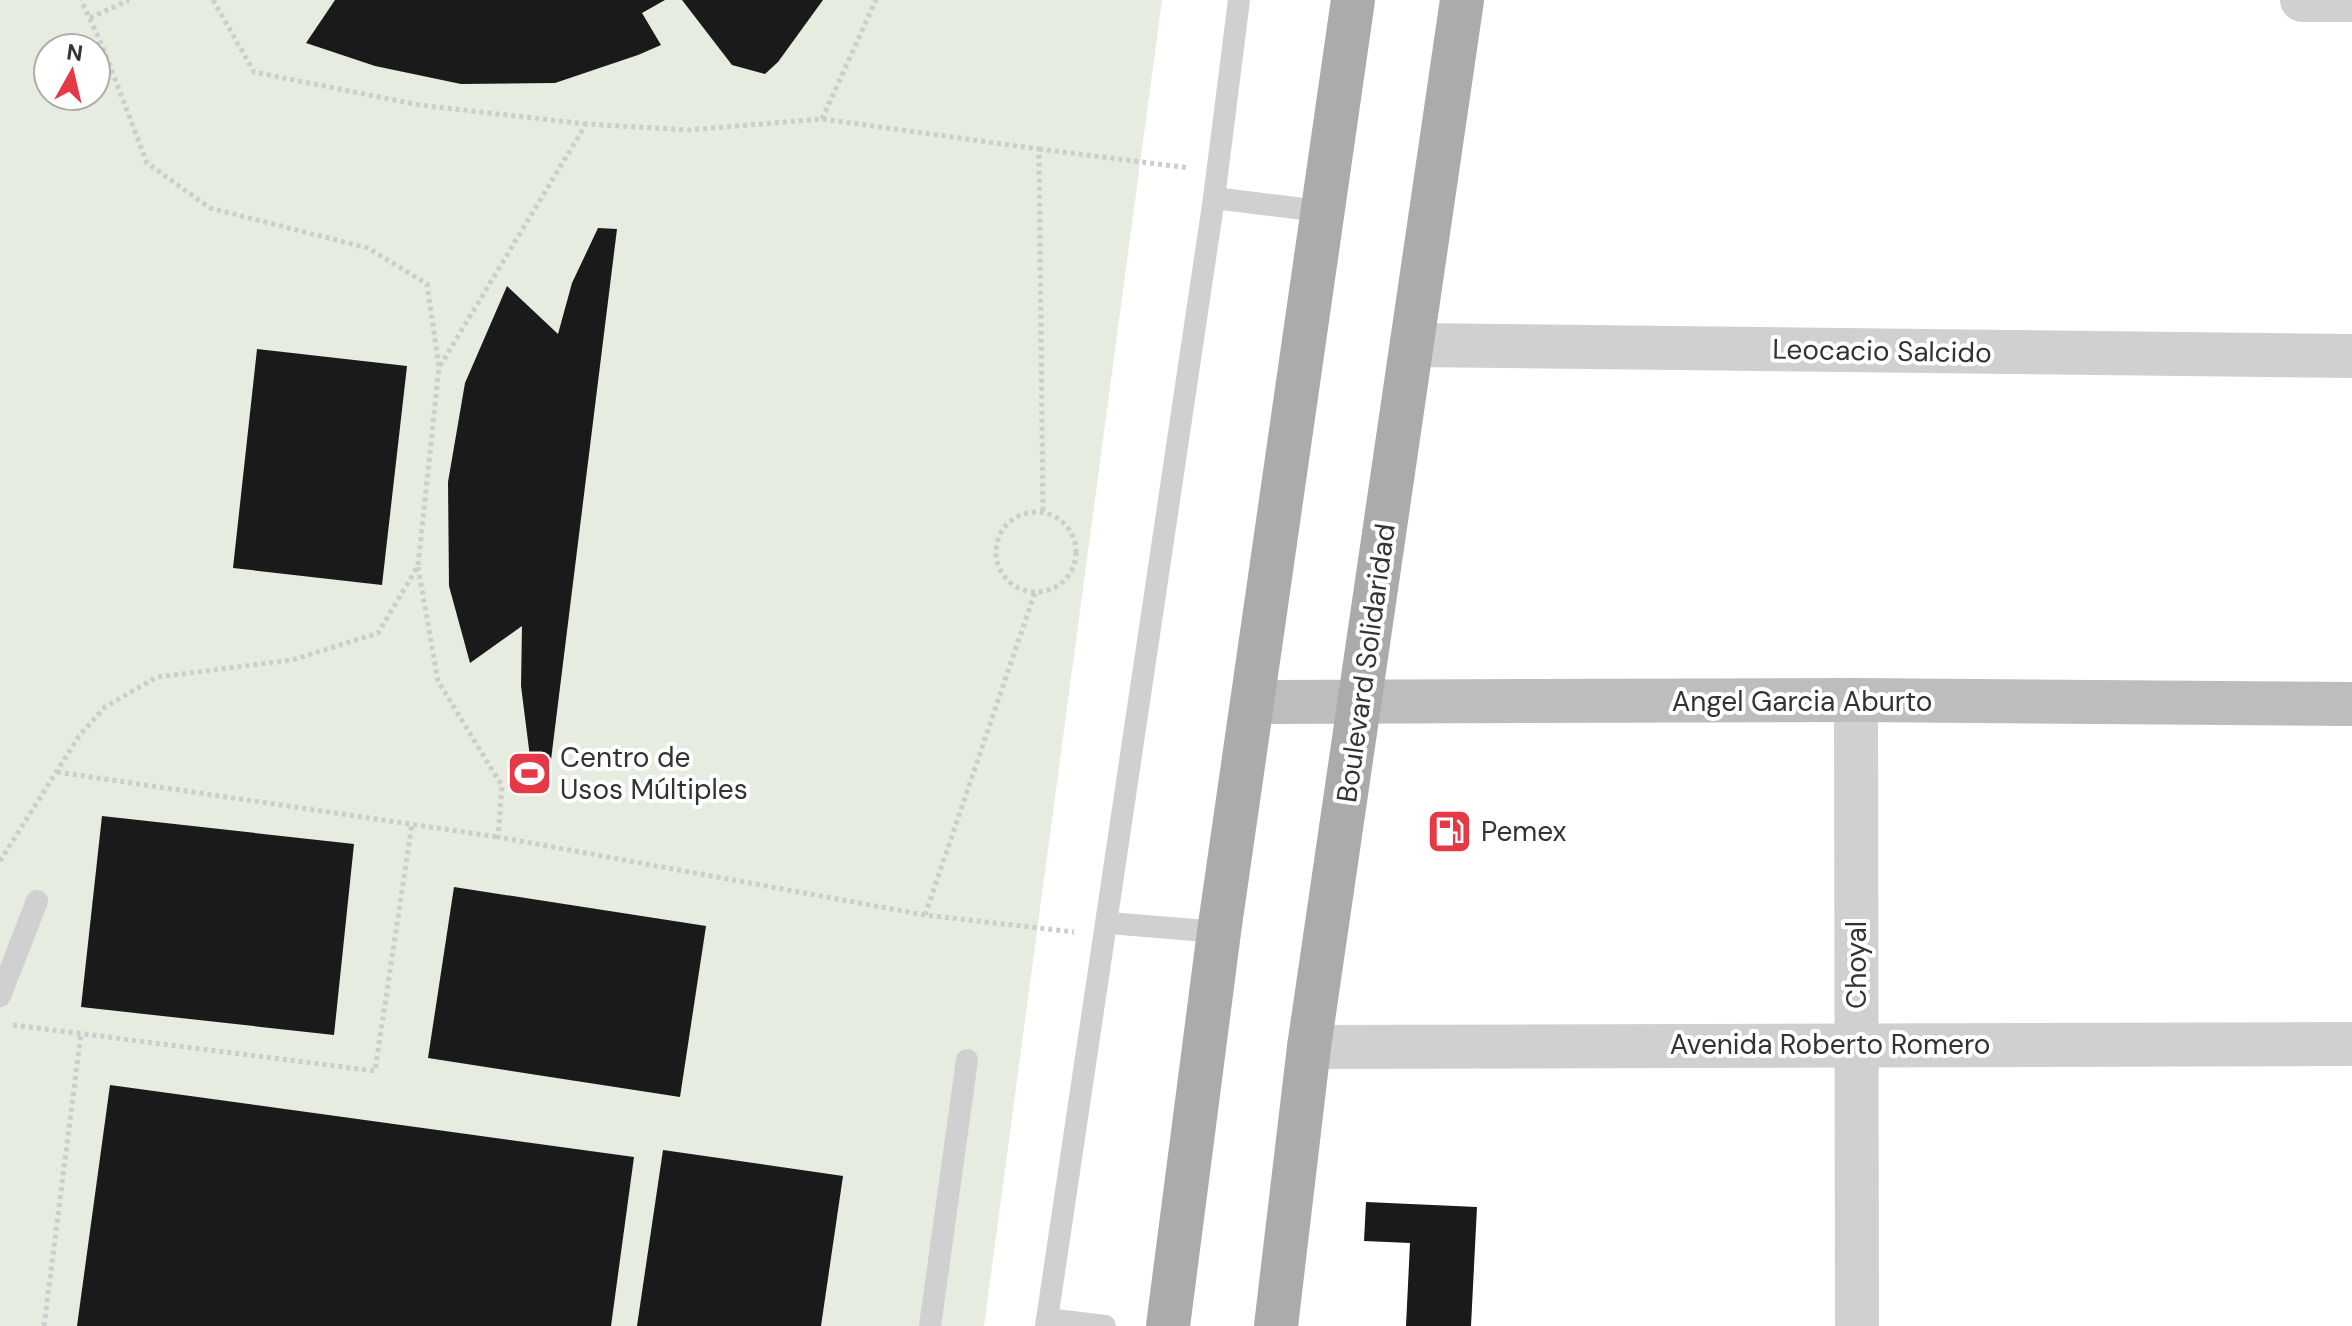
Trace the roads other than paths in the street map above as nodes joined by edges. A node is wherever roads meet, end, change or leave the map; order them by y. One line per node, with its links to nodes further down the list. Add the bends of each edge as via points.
1 (1239, 0): 6 (lane)
2 (1353, 0): 7 (main road)
3 (1462, 0): 8 (main road, Boulevard Solidaridad)
4 (2302, 0): 5 (street)
5 (2352, 0)
6 (1214, 198): 7 (lane); 15 (lane)
7 (1320, 211): 11 (main road)
8 (1412, 345): 9 (street, Leocacio Salcido); 12 (main road, Boulevard Solidaridad)
9 (2352, 356)
10 (1856, 700): 12 (street, Angel Garcia Aburto); 13 (street, Angel Garcia Aburto); 18 (street, Choyal)
11 (1253, 702): 12 (street, Angel Garcia Aburto); 16 (main road)
12 (1360, 704): 20 (main road, Boulevard Solidaridad)
13 (2352, 704)
14 (37, 901): 17 (lane)
15 (1108, 930): 16 (lane); 22 (lane)
16 (1219, 932): 25 (main road)
17 (0, 996)
18 (1856, 1044): 19 (street, Avenida Roberto Romero); 20 (street, Avenida Roberto Romero); 27 (street, Choyal)
19 (2352, 1044)
20 (1309, 1047): 26 (main road, Boulevard Solidaridad)
21 (967, 1060): 23 (lane)
22 (1047, 1322): 24 (lane)
23 (930, 1326)
24 (1105, 1326)
25 (1168, 1326)
26 (1276, 1326)
27 (1857, 1326)

